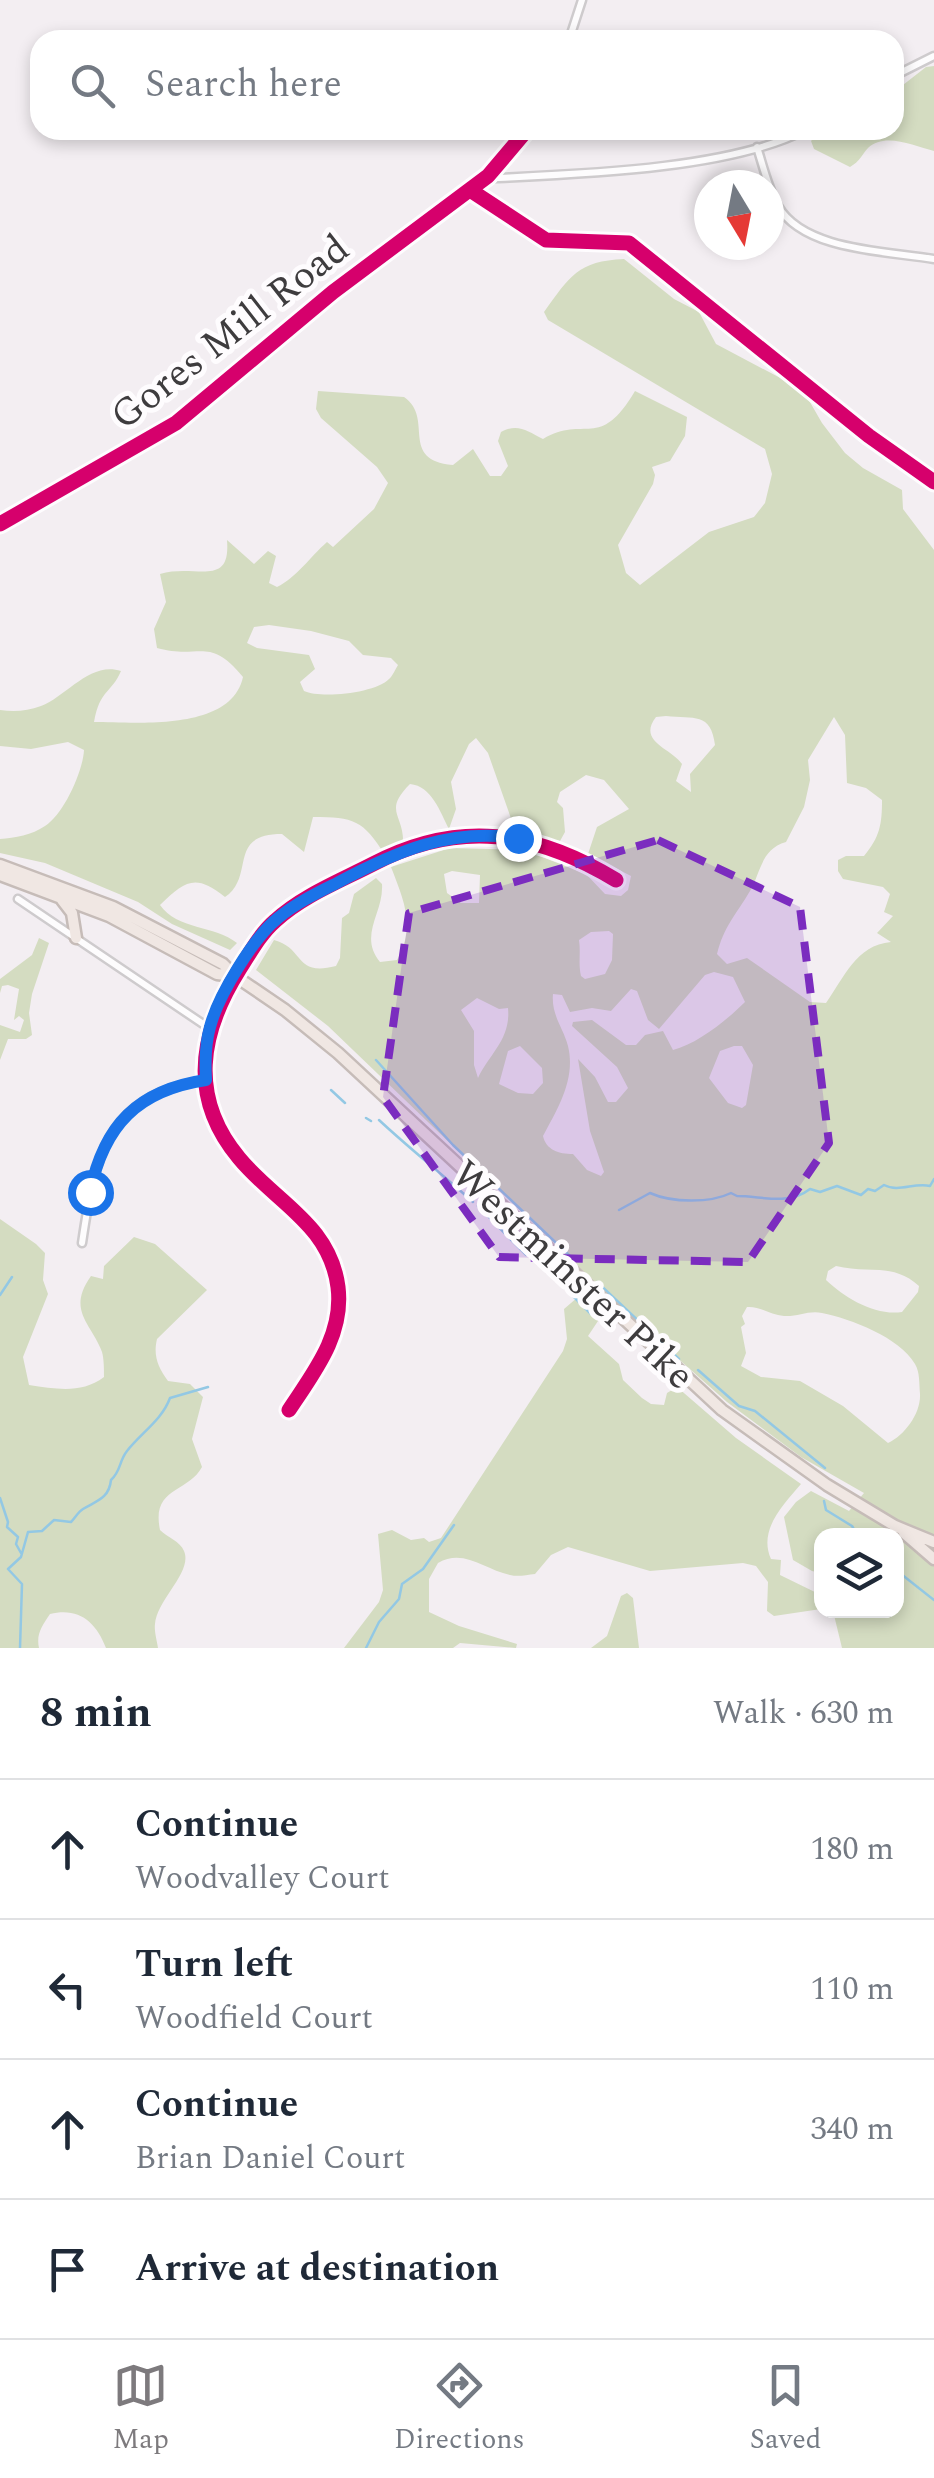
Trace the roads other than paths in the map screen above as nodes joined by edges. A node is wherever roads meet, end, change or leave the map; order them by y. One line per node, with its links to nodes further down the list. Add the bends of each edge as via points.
1 (582, 0): 2 (street)
2 (572, 30)
3 (934, 56): 4 (street)
4 (904, 71)
5 (519, 140): 8 (street, Gores Mill Road)
6 (778, 140): 7 (street)
7 (757, 147): 8 (street, via 644,167); 10 (street, via 778,206 802,231 824,241)
8 (488, 176): 9 (street, Gores Mill Road)
9 (470, 190): 11 (street, via 546,240 629,244); 12 (street, Gores Mill Road, via 332,292 176,423)
10 (934, 260)
11 (934, 482)
12 (0, 524)
13 (0, 864): 19 (highway, Westminster Pike, via 113,907 224,964)
14 (0, 875): 16 (highway, Westminster Pike)
15 (616, 880): 19 (street, via 561,850 518,838 429,842 381,860 278,918)
16 (58, 895): 18 (highway, via 72,913); 19 (highway, Westminster Pike, via 216,974)
17 (18, 899): 18 (street)
18 (76, 938): 20 (street)
19 (235, 976): 20 (street); 24 (highway, Westminster Pike, via 338,1053 722,1410)
20 (209, 1028): 21 (street)
21 (206, 1080): 22 (street, via 156,1094 110,1136 96,1161); 23 (street, via 230,1148 311,1225 333,1264 339,1300 333,1337)
22 (82, 1244)
23 (289, 1410)
24 (896, 1526): 25 (highway, Westminster Pike); 26 (highway)
25 (934, 1542)
26 (934, 1559)

